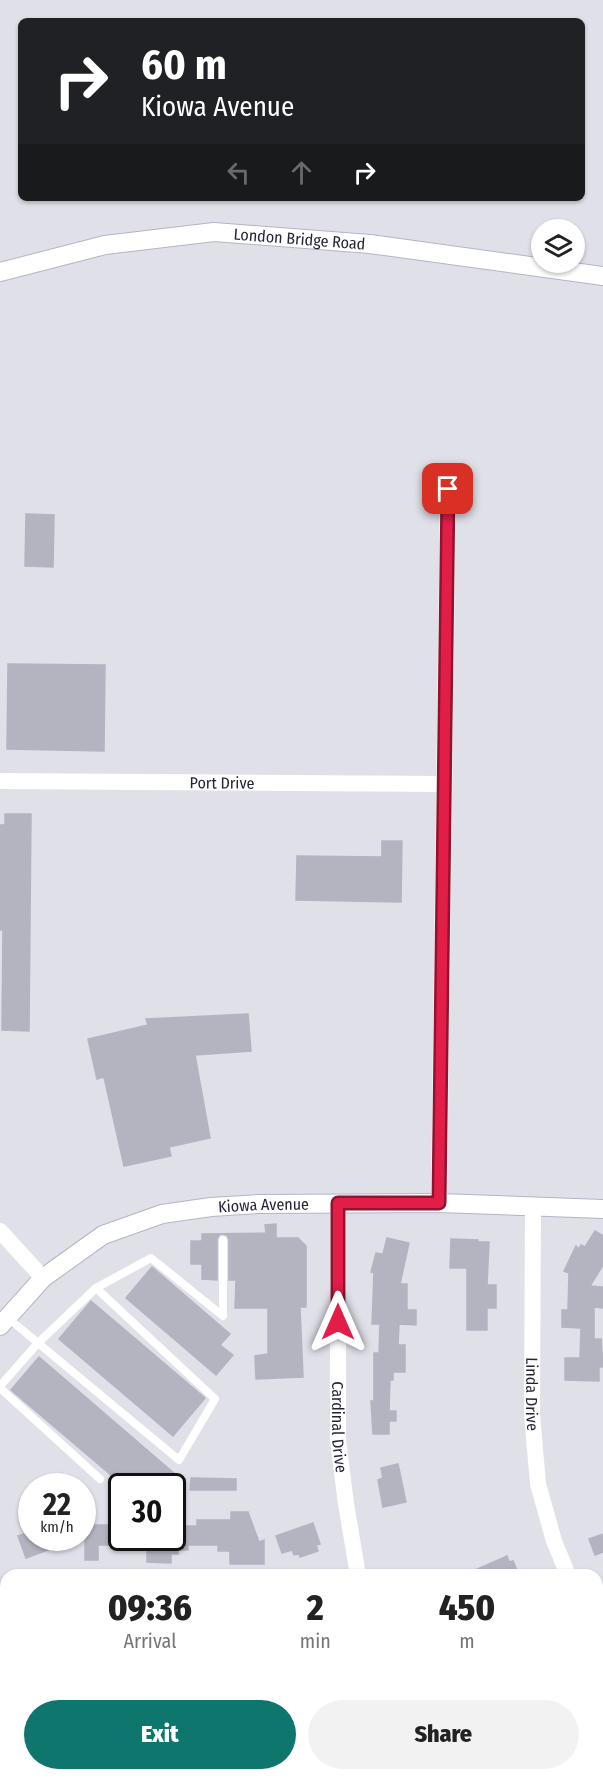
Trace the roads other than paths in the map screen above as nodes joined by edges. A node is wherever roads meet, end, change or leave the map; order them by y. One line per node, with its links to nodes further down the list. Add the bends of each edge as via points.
1 (0, 272): 2 (street, London Bridge Road, via 105,246 214,232 370,244)
2 (603, 276)
3 (448, 489): 5 (street)
4 (0, 781): 5 (street, Port Drive)
5 (444, 784): 7 (street)
6 (338, 1203): 7 (street, Kiowa Avenue); 12 (street, Kiowa Avenue, via 211,1207 162,1214 104,1235); 18 (street, Cardinal Drive, via 338,1440)
7 (439, 1203): 8 (street, Kiowa Avenue)
8 (533, 1206): 9 (street, Kiowa Avenue); 19 (street, Linda Drive, via 532,1414 538,1484)
9 (603, 1209)
10 (0, 1231): 12 (street)
11 (223, 1240): 13 (lane, via 223,1316 151,1258)
12 (43, 1278): 14 (street, Kiowa Avenue)
13 (96, 1288): 15 (lane); 15 (lane, via 215,1400 179,1460)
14 (4, 1322): 15 (lane)
15 (38, 1343): 16 (lane)
16 (0, 1387): 17 (lane)
17 (100, 1479)
18 (357, 1569)
19 (566, 1569)

